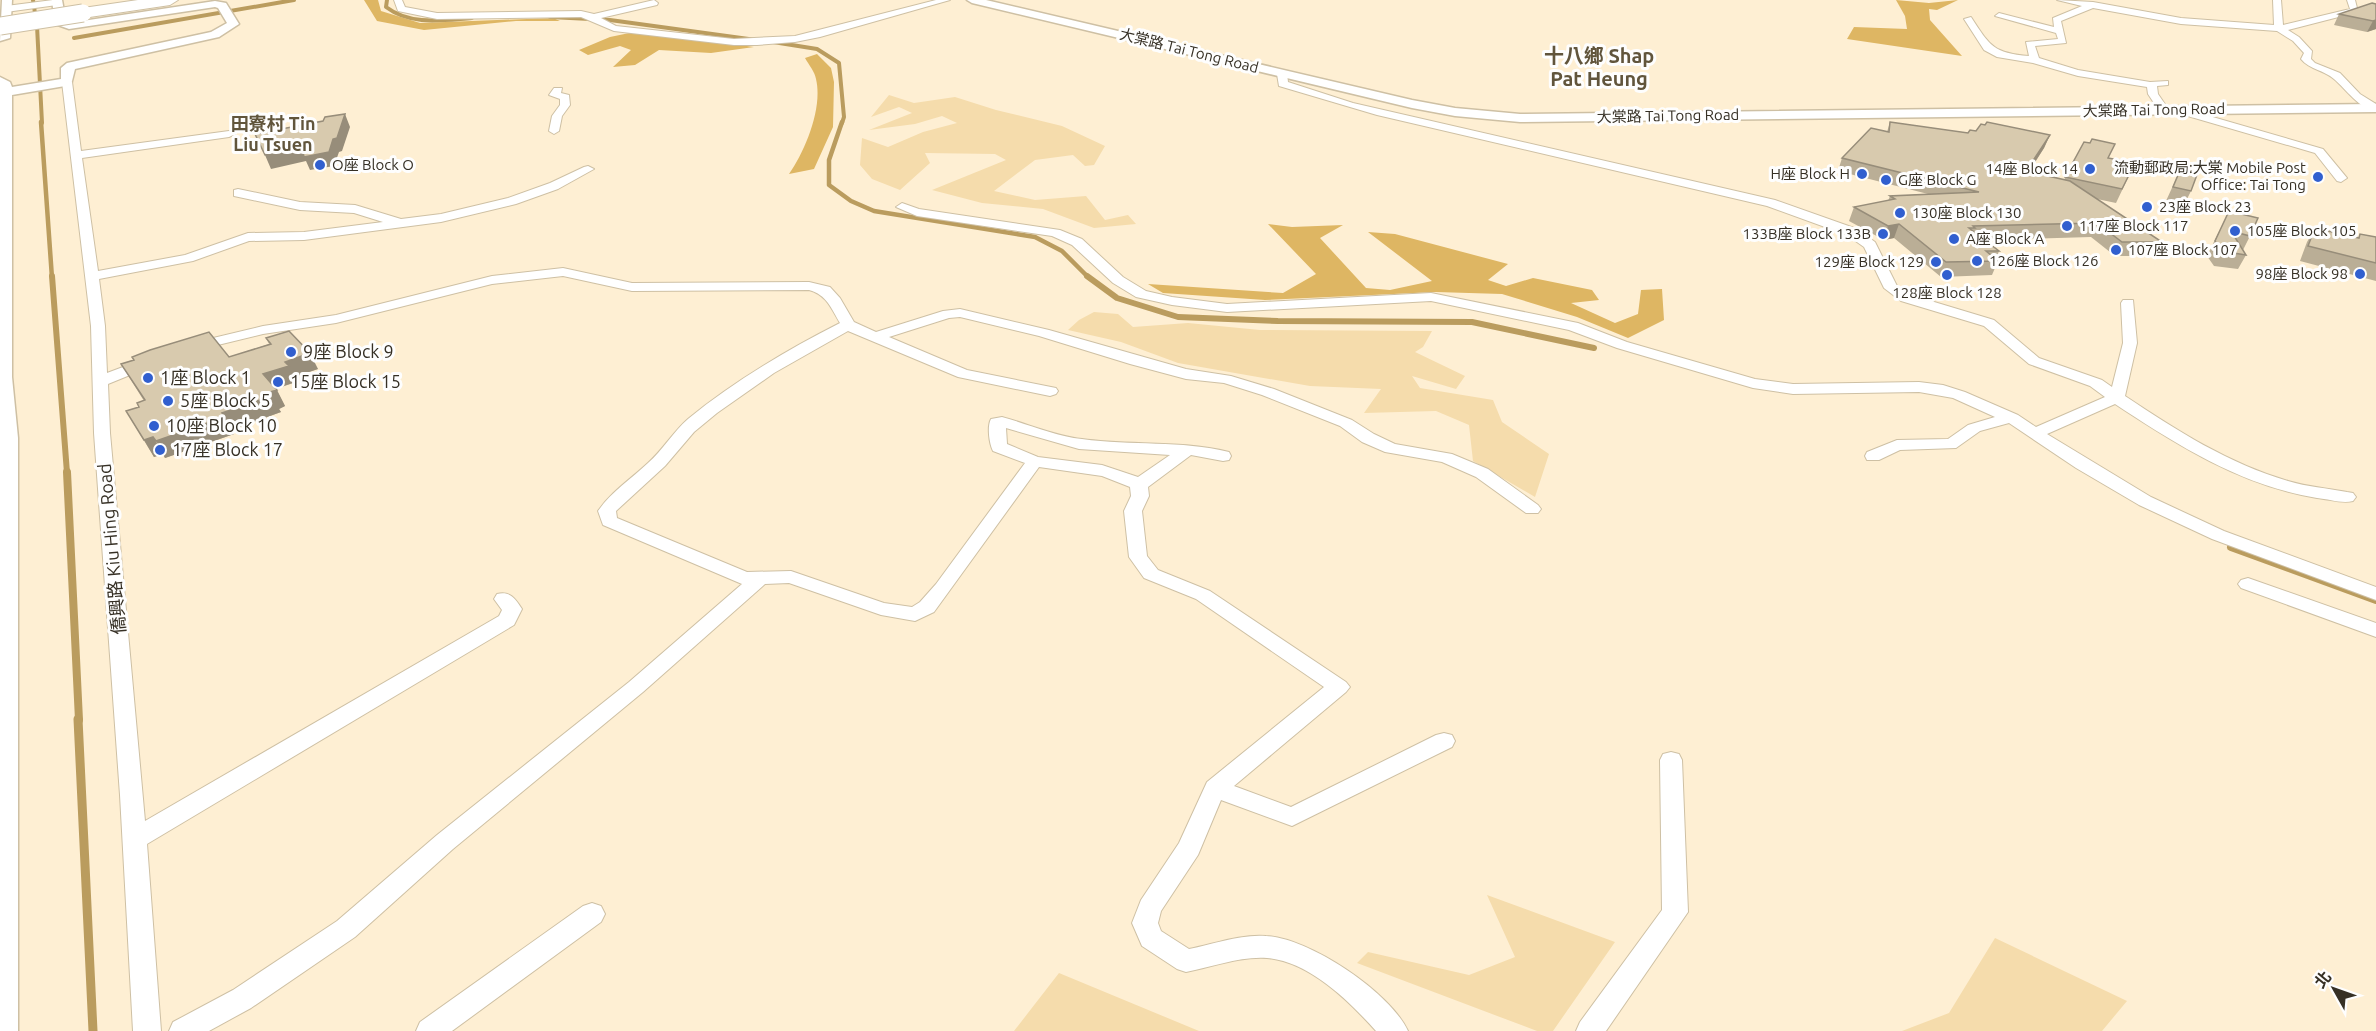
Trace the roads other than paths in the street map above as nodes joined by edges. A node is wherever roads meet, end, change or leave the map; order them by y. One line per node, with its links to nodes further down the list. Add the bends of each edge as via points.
1 (133, 0): 14 (highway)
2 (170, 0): 14 (highway)
3 (398, 0): 16 (street, via 401,9 437,16)
4 (946, 0): 16 (street, via 782,41 657,34 614,28)
5 (972, 0): 23 (street, 大棠路 Tai Tong Road)
6 (2061, 0): 12 (street)
7 (2134, 0): 15 (street)
8 (2277, 0): 19 (street)
9 (2350, 0): 19 (street, via 2355,10)
10 (57, 1): 13 (street); 24 (street, via 62,24 215,4 222,5 233,24 215,35)
11 (654, 3): 16 (street)
12 (2095, 3): 15 (street); 20 (street, via 2056,20)
13 (4, 10): 14 (highway); 21 (street)
14 (82, 11): 21 (highway, bridge)
15 (2121, 11): 19 (street, via 2181,21)
16 (591, 16)
17 (1999, 16): 20 (street)
18 (1968, 19): 22 (street, via 1989,51)
19 (2279, 29): 29 (street, via 2305,48 2309,53 2306,59 2312,65 2336,75 2356,96)
20 (2060, 31): 22 (street, via 2063,41 2029,44)
21 (1, 34)
22 (2036, 60): 26 (street, via 2062,69)
23 (1282, 74): 30 (street, 大棠路 Tai Tong Road, via 1455,112 1520,118); 51 (street, via 1283,84 1390,116 1771,203 1852,232 1870,245 1891,288 1906,298 1989,323 2034,361 2096,383)
24 (67, 75): 27 (street); 34 (street, 僑興路 Kiu Hing Road)
25 (2164, 82): 26 (street)
26 (2152, 85): 30 (street)
27 (4, 86): 40 (street)
28 (558, 90): 32 (street, via 554,95 565,97 565,105 557,116)
29 (2375, 108): 31 (street, 大棠路 Tai Tong Road)
30 (2164, 110): 31 (street, 大棠路 Tai Tong Road)
31 (2178, 110): 36 (street, via 2319,151)
32 (554, 131)
33 (229, 134): 34 (street)
34 (75, 154): 42 (street, 僑興路 Kiu Hing Road)
35 (588, 169): 39 (street, via 512,201)
36 (2341, 178)
37 (238, 193): 39 (street, via 300,207 355,209)
38 (914, 208): 52 (street, via 1055,233 1077,242 1118,280 1141,294 1172,301 1227,308 1431,297 1573,326 1622,345 1753,383 1793,389 1942,390)
39 (403, 224): 42 (street, via 287,238 248,237 188,258)
40 (2, 225): 41 (street)
41 (1, 263): 48 (street)
42 (91, 276): 49 (street, 僑興路 Kiu Hing Road, via 99,326)
43 (2128, 303): 51 (street, via 2130,342)
44 (848, 325): 45 (street); 46 (street, via 833,298 825,290 809,286 632,287 563,272 492,280 336,319 263,330); 62 (street, via 740,390 693,424 607,511 609,521 744,578)
45 (875, 337): 50 (street, via 963,374); 60 (street, via 960,313 1186,374 1226,379 1346,423 1391,448 1446,458 1482,473)
46 (182, 350)
47 (164, 357): 49 (street)
48 (1, 377): 61 (street, via 8,438)
49 (99, 382): 71 (street, 僑興路 Kiu Hing Road)
50 (1050, 391)
51 (2117, 398): 53 (street); 59 (street, via 2231,466 2282,485)
52 (2012, 418): 53 (street); 56 (street, via 1977,427 1957,442 1897,446)
53 (2036, 433): 64 (street, via 2156,506 2218,535)
54 (1188, 450): 55 (street); 57 (street, via 1079,444 997,422 999,447); 58 (street)
55 (1223, 456)
56 (1873, 456)
57 (1035, 461): 58 (street, via 1130,478); 62 (street, via 943,588 927,607 915,614 862,603 791,577)
58 (1139, 485): 69 (street, via 1140,496 1133,510 1138,557 1151,574 1203,596 1339,687)
59 (2347, 497)
60 (1532, 509)
61 (4, 534): 70 (street)
62 (759, 579): 75 (street, via 346,929 242,999)
63 (2248, 584): 66 (street)
64 (2376, 594)
65 (504, 599): 71 (street, via 512,609 507,620)
66 (2376, 630)
67 (1444, 741): 69 (street, via 1292,817)
68 (1671, 760): 78 (street, via 1675,912)
69 (1215, 788): 77 (street, via 1189,848 1150,908 1145,923 1151,938 1186,961 1266,947 1295,952 1370,1005)
70 (2, 836): 73 (street)
71 (135, 839): 74 (street, 僑興路 Kiu Hing Road)
72 (592, 914): 76 (street)
73 (1, 1031)
74 (147, 1031)
75 (183, 1031)
76 (430, 1031)
77 (1394, 1031)
78 (1590, 1031)

